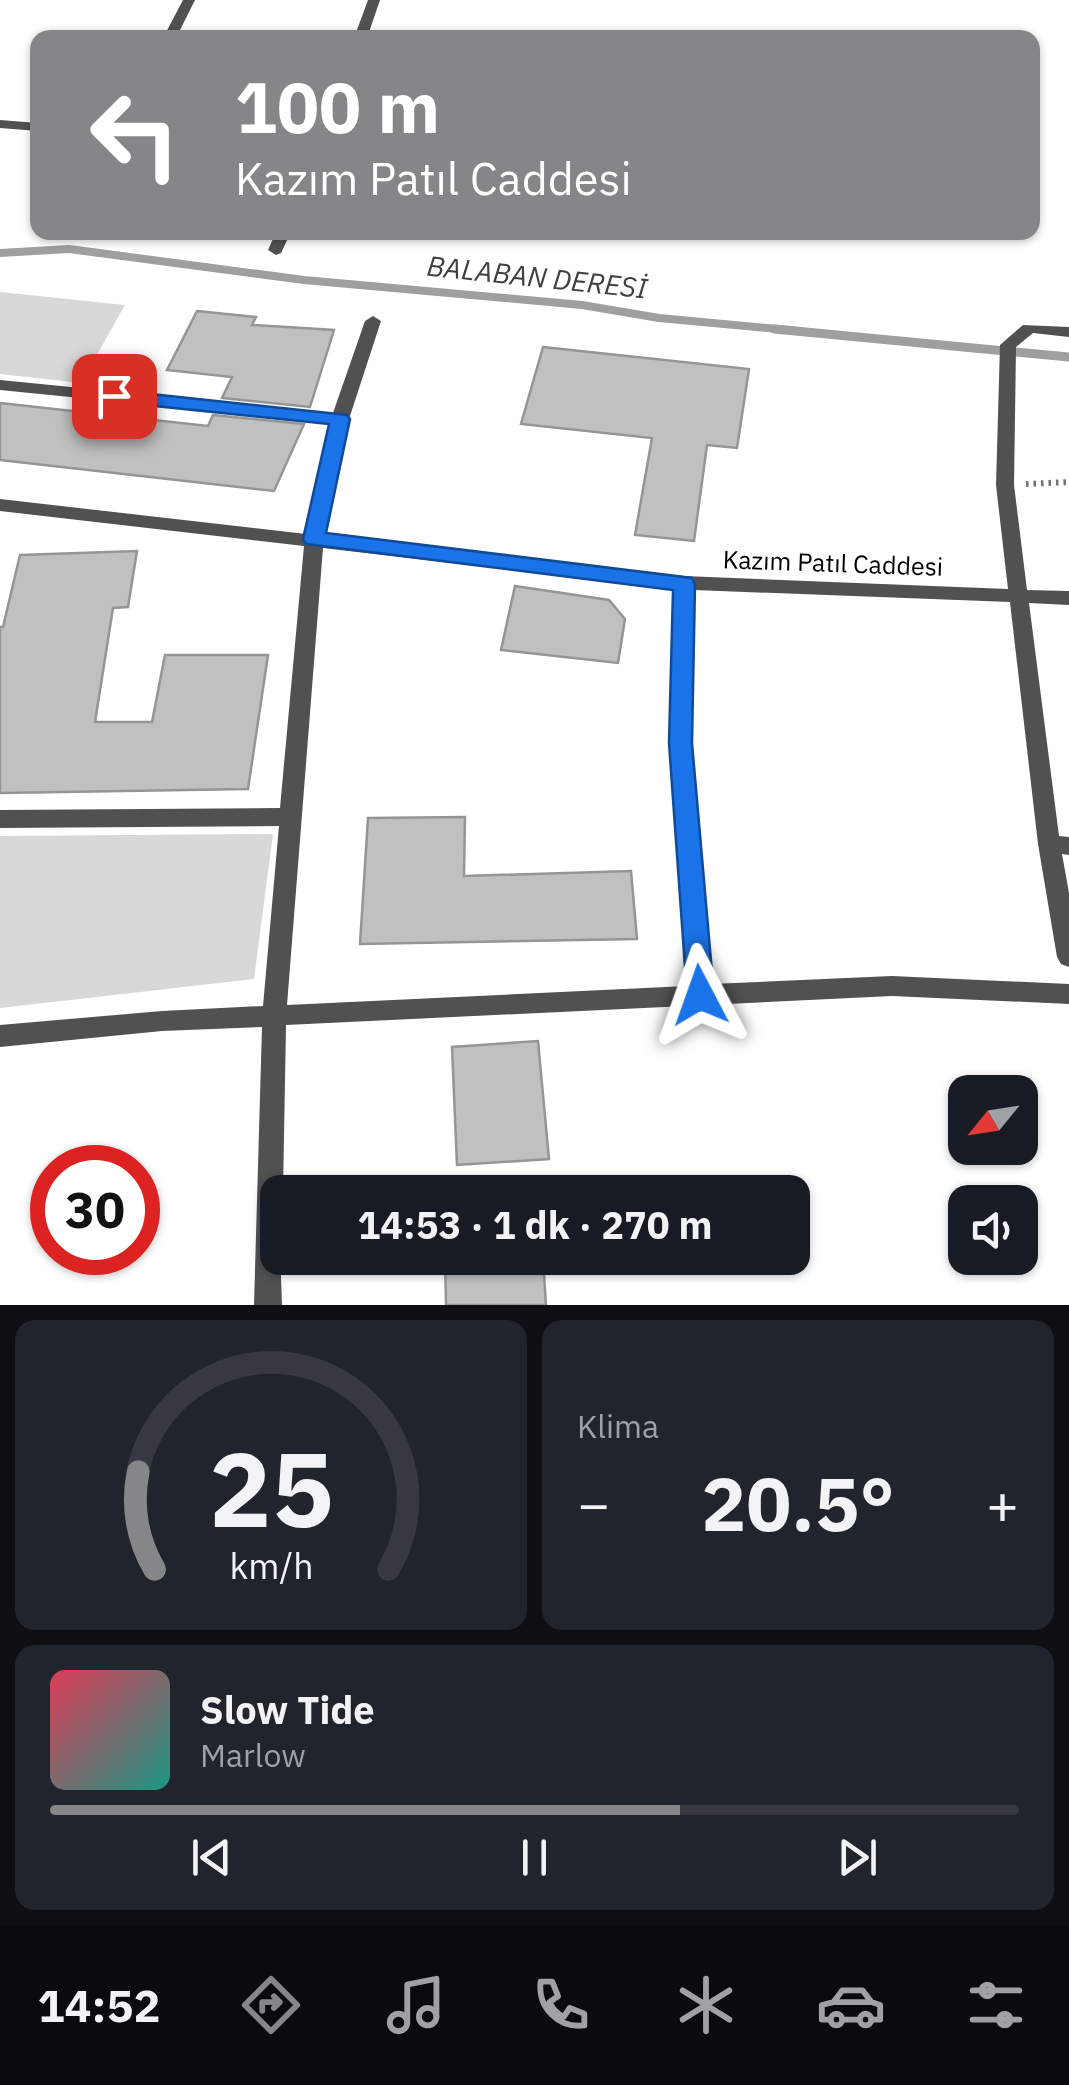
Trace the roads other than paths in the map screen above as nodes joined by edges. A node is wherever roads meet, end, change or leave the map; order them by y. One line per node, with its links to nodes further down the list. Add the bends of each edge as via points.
1 (189, 0): 3 (street)
2 (374, 0): 4 (street)
3 (174, 30)
4 (363, 30)
5 (0, 124): 6 (street)
6 (30, 126)
7 (280, 240): 8 (street)
8 (276, 250)
9 (373, 321): 12 (street)
10 (1069, 332): 16 (street, via 1029,328 1008,345 1004,485)
11 (0, 385): 12 (street)
12 (340, 419): 14 (street)
13 (2, 512): 14 (street, Kazım Patıl Caddesi)
14 (314, 539): 15 (street, Kazım Patıl Caddesi); 18 (street)
15 (684, 584): 16 (street, Kazım Patıl Caddesi); 23 (street, via 680,743)
16 (1018, 594): 17 (street, Kazım Patıl Caddesi); 20 (street)
17 (1069, 598)
18 (290, 817): 19 (street); 24 (street)
19 (0, 819)
20 (1059, 845): 21 (street)
21 (1069, 957)
22 (1069, 994): 23 (street, via 892,986)
23 (700, 995): 24 (street)
24 (274, 1016): 25 (street); 26 (street)
25 (0, 1036)
26 (268, 1305)

